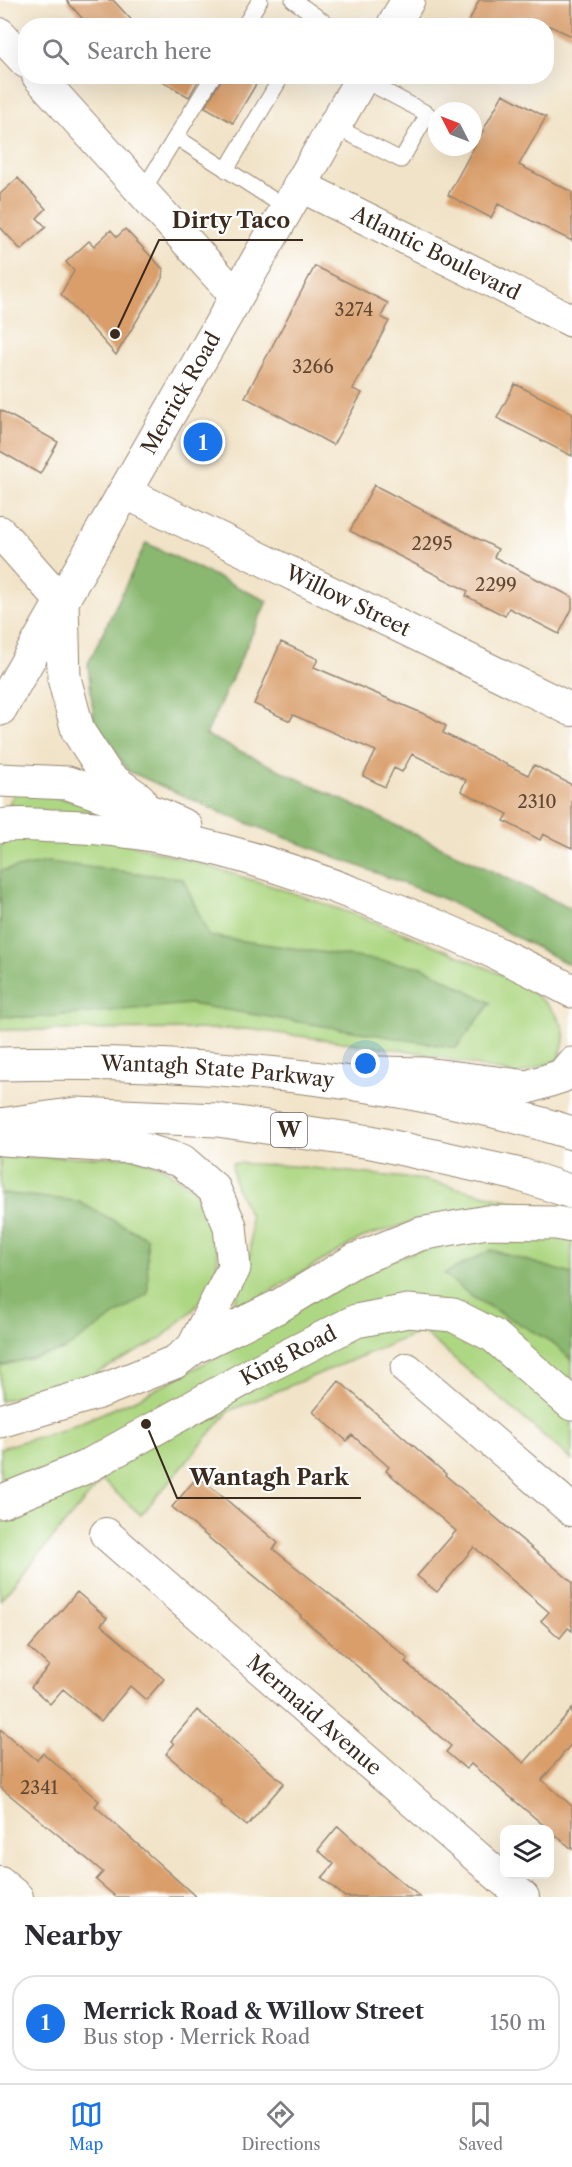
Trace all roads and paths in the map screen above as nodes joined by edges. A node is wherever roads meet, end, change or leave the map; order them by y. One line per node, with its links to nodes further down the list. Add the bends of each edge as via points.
1 (260, 0): 4 (lane)
2 (293, 0): 5 (lane)
3 (408, 0): 6 (main road)
4 (249, 18)
5 (315, 18)
6 (398, 18)
7 (0, 34): 8 (street)
8 (18, 53)
9 (45, 84): 17 (street)
10 (208, 84): 15 (lane)
11 (277, 84): 16 (lane)
12 (358, 84): 14 (main road, Merrick Road)
13 (373, 84): 14 (lane, via 428,114 401,160)
14 (334, 126): 18 (main road, Merrick Road)
15 (176, 137): 16 (lane); 17 (lane)
16 (226, 170): 18 (lane)
17 (142, 192): 19 (street)
18 (292, 197): 19 (main road, Merrick Road); 20 (street, Atlantic Boulevard)
19 (236, 296): 21 (main road, Merrick Road)
20 (572, 321)
21 (124, 492): 23 (main road, Merrick Road); 25 (street, Willow Street)
22 (4, 543): 23 (street)
23 (62, 602): 24 (main road, Merrick Road); 27 (main road, via 64,678 78,731 108,777)
24 (0, 709)
25 (572, 711)
26 (0, 780): 27 (main road, via 68,783)
27 (160, 815): 29 (main road)
28 (0, 826): 29 (main road, via 95,827 165,836)
29 (255, 859): 30 (main road, via 430,922)
30 (519, 962): 31 (main road); 32 (main road)
31 (572, 991)
32 (572, 1017)
33 (0, 1064): 35 (main road, Wantagh State Parkway)
34 (572, 1064): 35 (main road, via 562,1076 528,1087 425,1074)
35 (138, 1065): 37 (main road, Wantagh State Parkway, via 231,1069 384,1089 535,1121)
36 (0, 1125): 39 (main road, W, via 76,1114 217,1120 371,1142 521,1175)
37 (572, 1133)
38 (0, 1138): 41 (main road, via 134,1148 182,1161 214,1190 230,1226 234,1268)
39 (572, 1192)
40 (572, 1226): 41 (main road, via 487,1222 420,1234 355,1260 279,1306)
41 (193, 1348): 44 (main road, via 175,1362 99,1392)
42 (407, 1368): 46 (street)
43 (572, 1404): 45 (main road, King Road, via 494,1336 453,1315 408,1311 356,1321 86,1467)
44 (0, 1421)
45 (0, 1502)
46 (572, 1510)
47 (106, 1534): 50 (street, Mermaid Avenue)
48 (0, 1883): 49 (street)
49 (17, 1897)
50 (524, 1897)

